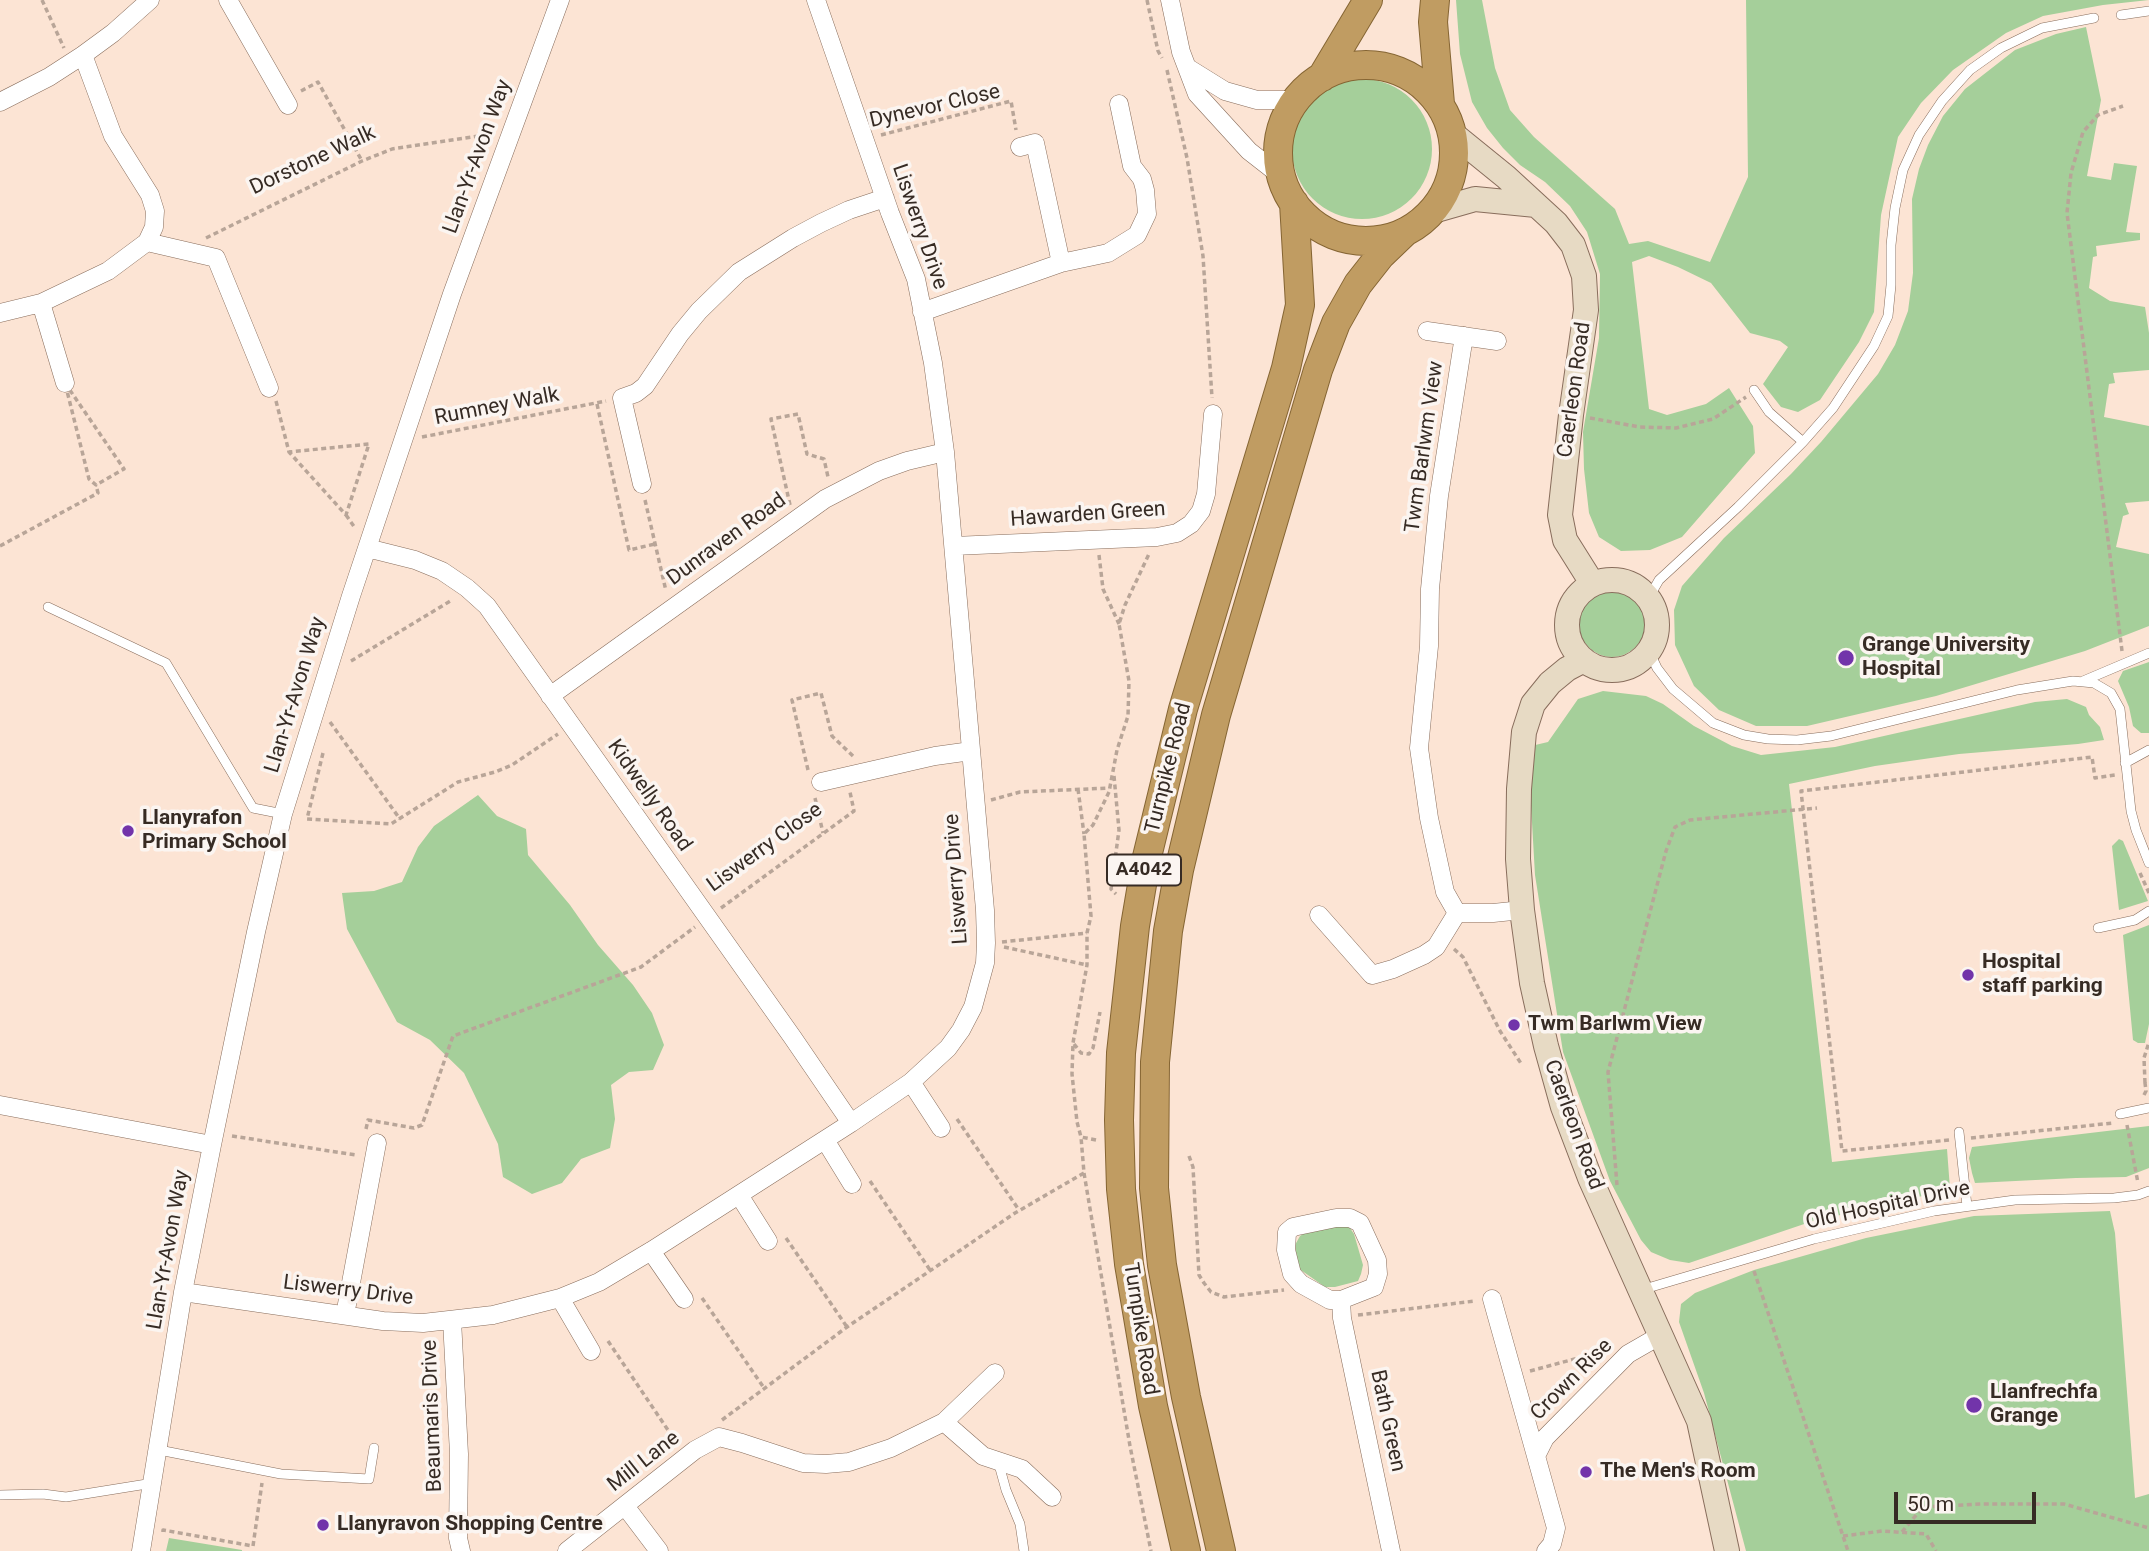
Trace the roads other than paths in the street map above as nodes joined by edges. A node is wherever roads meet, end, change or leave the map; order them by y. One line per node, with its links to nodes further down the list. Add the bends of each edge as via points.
1 (150, 0): 11 (street)
2 (228, 0): 16 (street)
3 (560, 0): 43 (street, Llan-Yr-Avon Way, via 452,294)
4 (816, 0): 22 (street, Liswerry Drive)
5 (1170, 0): 12 (street)
6 (1368, 0): 13 (highway)
7 (1435, 0): 18 (highway)
8 (2149, 11): 9 (lane)
9 (2121, 15)
10 (2094, 18): 39 (lane, via 2042,28 2001,48 1970,70 1942,101 1903,170 1891,245 1888,316 1857,374)
11 (77, 59): 15 (street); 27 (street, via 113,136 150,195 155,227)
12 (1188, 68): 14 (street, via 1225,91 1257,100); 21 (street, via 1196,94 1249,151)
13 (1322, 76): 14 (highway); 18 (highway, via 1347,67 1373,65 1399,71 1422,84)
14 (1296, 100): 21 (highway, via 1280,136)
15 (0, 102)
16 (287, 102)
17 (1119, 104): 28 (street, via 1132,166 1143,179 1147,214 1137,235 1108,253)
18 (1440, 104): 19 (highway)
19 (1453, 134): 24 (main road, Caerleon Road); 25 (highway, via 1454,161 1448,187)
20 (1020, 147): 28 (street, via 1035,143)
21 (1281, 176): 23 (highway)
22 (885, 198): 30 (street, Liswerry Drive, via 916,279); 41 (street, via 821,223 739,272 686,326 645,386 622,398)
23 (1294, 203): 26 (highway, via 1315,225 1344,238 1375,240); 104 (highway, Turnpike Road / A4042, via 1300,305 1286,368 1184,709 1146,861 1122,1039 1121,1189 1129,1264 1153,1406)
24 (1536, 205): 25 (main road, via 1475,199); 44 (main road, Caerleon Road, via 1573,245 1584,276 1586,310 1560,515 1565,540)
25 (1433, 211): 26 (highway)
26 (1405, 232): 105 (highway, Turnpike Road / A4042, via 1358,284 1336,323 1318,370 1216,715 1168,931 1155,1062 1154,1188 1161,1265)
27 (147, 242): 29 (street, via 108,271); 36 (street, via 216,258)
28 (1061, 263): 30 (street)
29 (41, 303): 31 (street); 35 (street)
30 (922, 312): 40 (street, Liswerry Drive)
31 (0, 313)
32 (1427, 331): 33 (street, Twm Barlwm View)
33 (1464, 336): 34 (street, Twm Barlwm View); 60 (street, Twm Barlwm View, via 1439,496 1419,748 1445,892)
34 (1497, 341)
35 (65, 383)
36 (269, 388)
37 (1754, 390): 39 (lane, via 1769,412)
38 (1213, 414): 42 (street, Hawarden Green, via 1201,511 1177,533)
39 (1803, 442): 45 (lane, via 1659,580)
40 (945, 452): 42 (street, Liswerry Drive); 51 (street, Dunraven Road, via 879,471 832,495)
41 (642, 484)
42 (954, 546): 53 (street, Liswerry Drive)
43 (367, 548): 51 (street, Kidwelly Road, via 442,571 469,590 487,606); 56 (street, Llan-Yr-Avon Way)
44 (1592, 583): 45 (main road, via 1617,580 1632,584); 49 (main road, via 1574,601 1567,621 1573,649)
45 (1648, 599): 47 (main road, via 1657,621)
46 (48, 607): 56 (lane, via 166,663 253,808)
47 (1649, 651): 49 (main road, via 1624,668 1609,670); 50 (lane, via 1673,689 1713,723 1768,739 1831,736 2017,690)
48 (2149, 653): 50 (lane)
49 (1584, 660): 58 (main road, Caerleon Road, via 1550,683 1533,704 1524,732 1518,859)
50 (2082, 682): 54 (lane, via 2111,693 2120,709)
51 (550, 696): 67 (street, Kidwelly Road)
52 (2149, 750): 54 (lane)
53 (971, 751): 55 (street, Liswerry Close); 63 (street, Liswerry Drive, via 986,943 980,984 961,1030)
54 (2125, 767): 57 (lane, via 2136,830)
55 (815, 783)
56 (283, 814): 71 (street, Llan-Yr-Avon Way)
57 (2149, 863)
58 (1522, 910): 60 (street); 79 (main road, Caerleon Road, via 1532,983 1563,1107)
59 (2149, 911): 62 (lane, via 2135,920)
60 (1457, 913): 61 (street, via 1436,947 1372,975)
61 (1319, 915)
62 (2098, 928)
63 (911, 1082): 67 (street, Liswerry Drive); 68 (street)
64 (0, 1105): 71 (street)
65 (2149, 1108): 66 (lane)
66 (2124, 1116)
67 (851, 1123): 72 (street, Liswerry Drive)
68 (941, 1128)
69 (1959, 1135): 76 (lane)
70 (371, 1137): 85 (street)
71 (213, 1139): 80 (street, Llan-Yr-Avon Way)
72 (825, 1140): 73 (street); 75 (street, Liswerry Drive)
73 (852, 1184)
74 (2145, 1192): 76 (lane, Old Hospital Drive, via 2114,1198)
75 (739, 1195): 77 (street); 78 (street, Liswerry Drive)
76 (1967, 1206): 79 (lane, Old Hospital Drive, via 1814,1239)
77 (768, 1241)
78 (651, 1251): 81 (street, Liswerry Drive, via 599,1282); 82 (street)
79 (1641, 1290): 87 (main road, Caerleon Road)
80 (183, 1292): 85 (street, Liswerry Drive); 92 (street, Llan-Yr-Avon Way)
81 (560, 1298): 86 (street, Liswerry Drive); 88 (street)
82 (684, 1299)
83 (1492, 1299): 93 (street)
84 (1342, 1309): 84 (street, via 1292,1274 1286,1250 1287,1232 1293,1227 1336,1218 1360,1223 1377,1260 1378,1274 1374,1287); 106 (street, Bath Green)
85 (345, 1315): 86 (street, Liswerry Drive, via 423,1323)
86 (452, 1320): 100 (street, Beaumaris Drive)
87 (1661, 1335): 93 (street, Crown Rise, via 1628,1354 1545,1438); 108 (main road, Caerleon Road, via 1699,1421)
88 (592, 1351)
89 (995, 1373): 90 (street)
90 (944, 1422): 94 (street, via 983,1456); 98 (street, Mill Lane, via 891,1448 826,1464 803,1463 716,1431)
91 (374, 1448): 92 (lane, via 369,1479 281,1474)
92 (159, 1451): 95 (street, Llan-Yr-Avon Way)
93 (1536, 1456): 107 (street, Crown Rise, via 1556,1528)
94 (998, 1461): 97 (street, via 1022,1469); 103 (lane, via 1020,1524)
95 (153, 1483): 96 (lane, via 66,1497); 99 (street, Llan-Yr-Avon Way)
96 (0, 1495)
97 (1052, 1497)
98 (625, 1506): 101 (street, Mill Lane); 102 (street)
99 (141, 1551)
100 (461, 1551)
101 (567, 1551)
102 (659, 1551)
103 (1024, 1551)
104 (1186, 1551)
105 (1221, 1551)
106 (1391, 1551)
107 (1546, 1551)
108 (1727, 1551)

